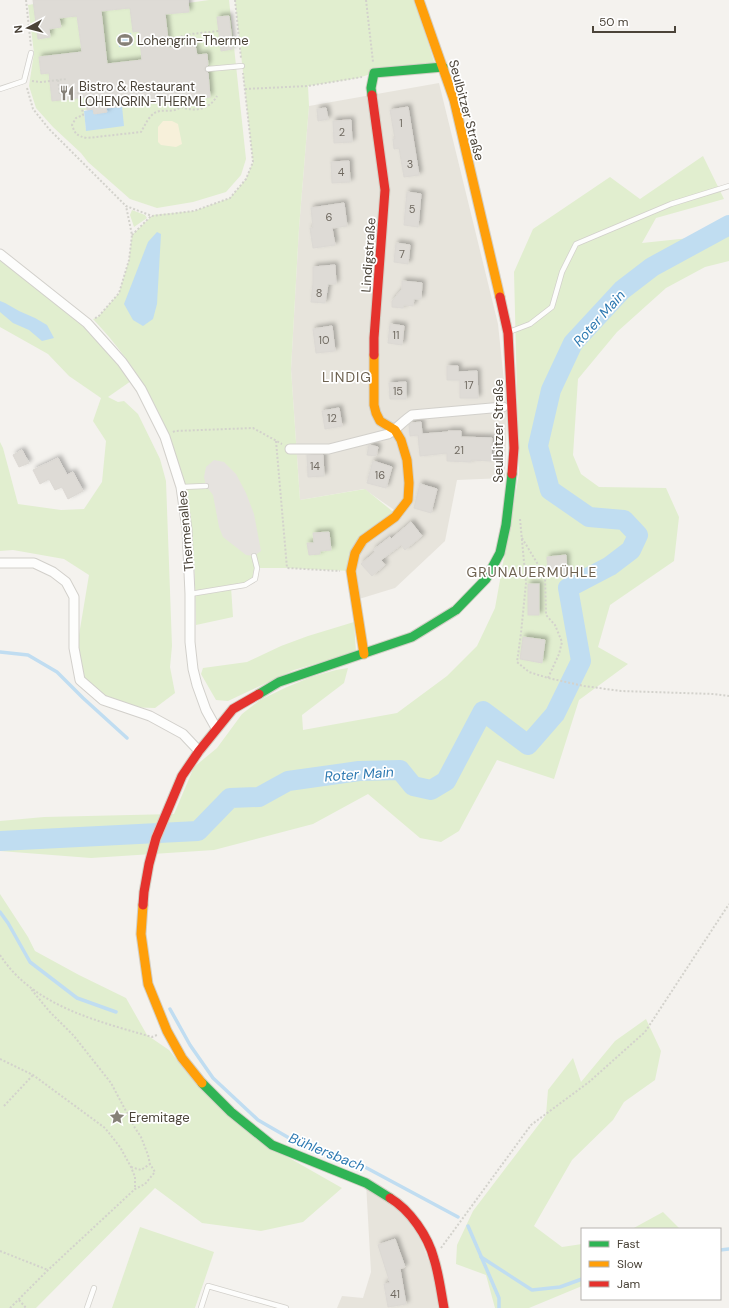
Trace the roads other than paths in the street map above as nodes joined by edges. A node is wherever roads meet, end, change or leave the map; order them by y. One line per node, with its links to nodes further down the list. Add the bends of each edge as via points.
1 (419, 0): 4 (street, Seulbitzer Straße)
2 (31, 53): 6 (lane, via 24,81)
3 (242, 66): 5 (lane)
4 (443, 67): 9 (street, Seulbitzer Straße, via 454,100); 11 (street, Lindigstraße, via 374,73 371,88 385,190 374,338 374,405 380,421)
5 (208, 69)
6 (0, 89)
7 (729, 186): 9 (lane, via 671,204 576,244 562,272 552,307 530,324)
8 (0, 254): 14 (street, Thermenallee, via 87,323 122,362 142,389 165,437)
9 (508, 333): 18 (street, Seulbitzer Straße, via 514,448 511,489 500,553 486,579 456,610 412,637)
10 (503, 407): 11 (street, via 412,415)
11 (395, 430): 12 (street, via 329,449); 18 (street, via 407,460 408,500 396,517 363,540 355,553 351,571)
12 (290, 450)
13 (206, 486): 14 (lane)
14 (182, 487): 17 (street, Thermenallee)
15 (254, 556): 17 (lane, via 257,568 255,579 245,585)
16 (0, 563): 20 (street, via 34,563 66,582 74,597 74,648 80,680 102,700 150,716 183,734)
17 (190, 594): 19 (street, Thermenallee, via 193,669 206,710)
18 (364, 654): 19 (street, Seulbitzer Straße, via 279,682 233,709)
19 (216, 728): 20 (street, Seulbitzer Straße)
20 (199, 751): 25 (street, Seulbitzer Straße, via 182,776 166,812 156,838 144,892 141,934 148,984 167,1031 182,1058 198,1079 231,1112 272,1145 366,1183 397,1202 424,1235 434,1258)
21 (94, 1288): 22 (lane)
22 (87, 1308)
23 (201, 1308): 24 (lane, via 208,1286)
24 (286, 1308)
25 (444, 1308)

